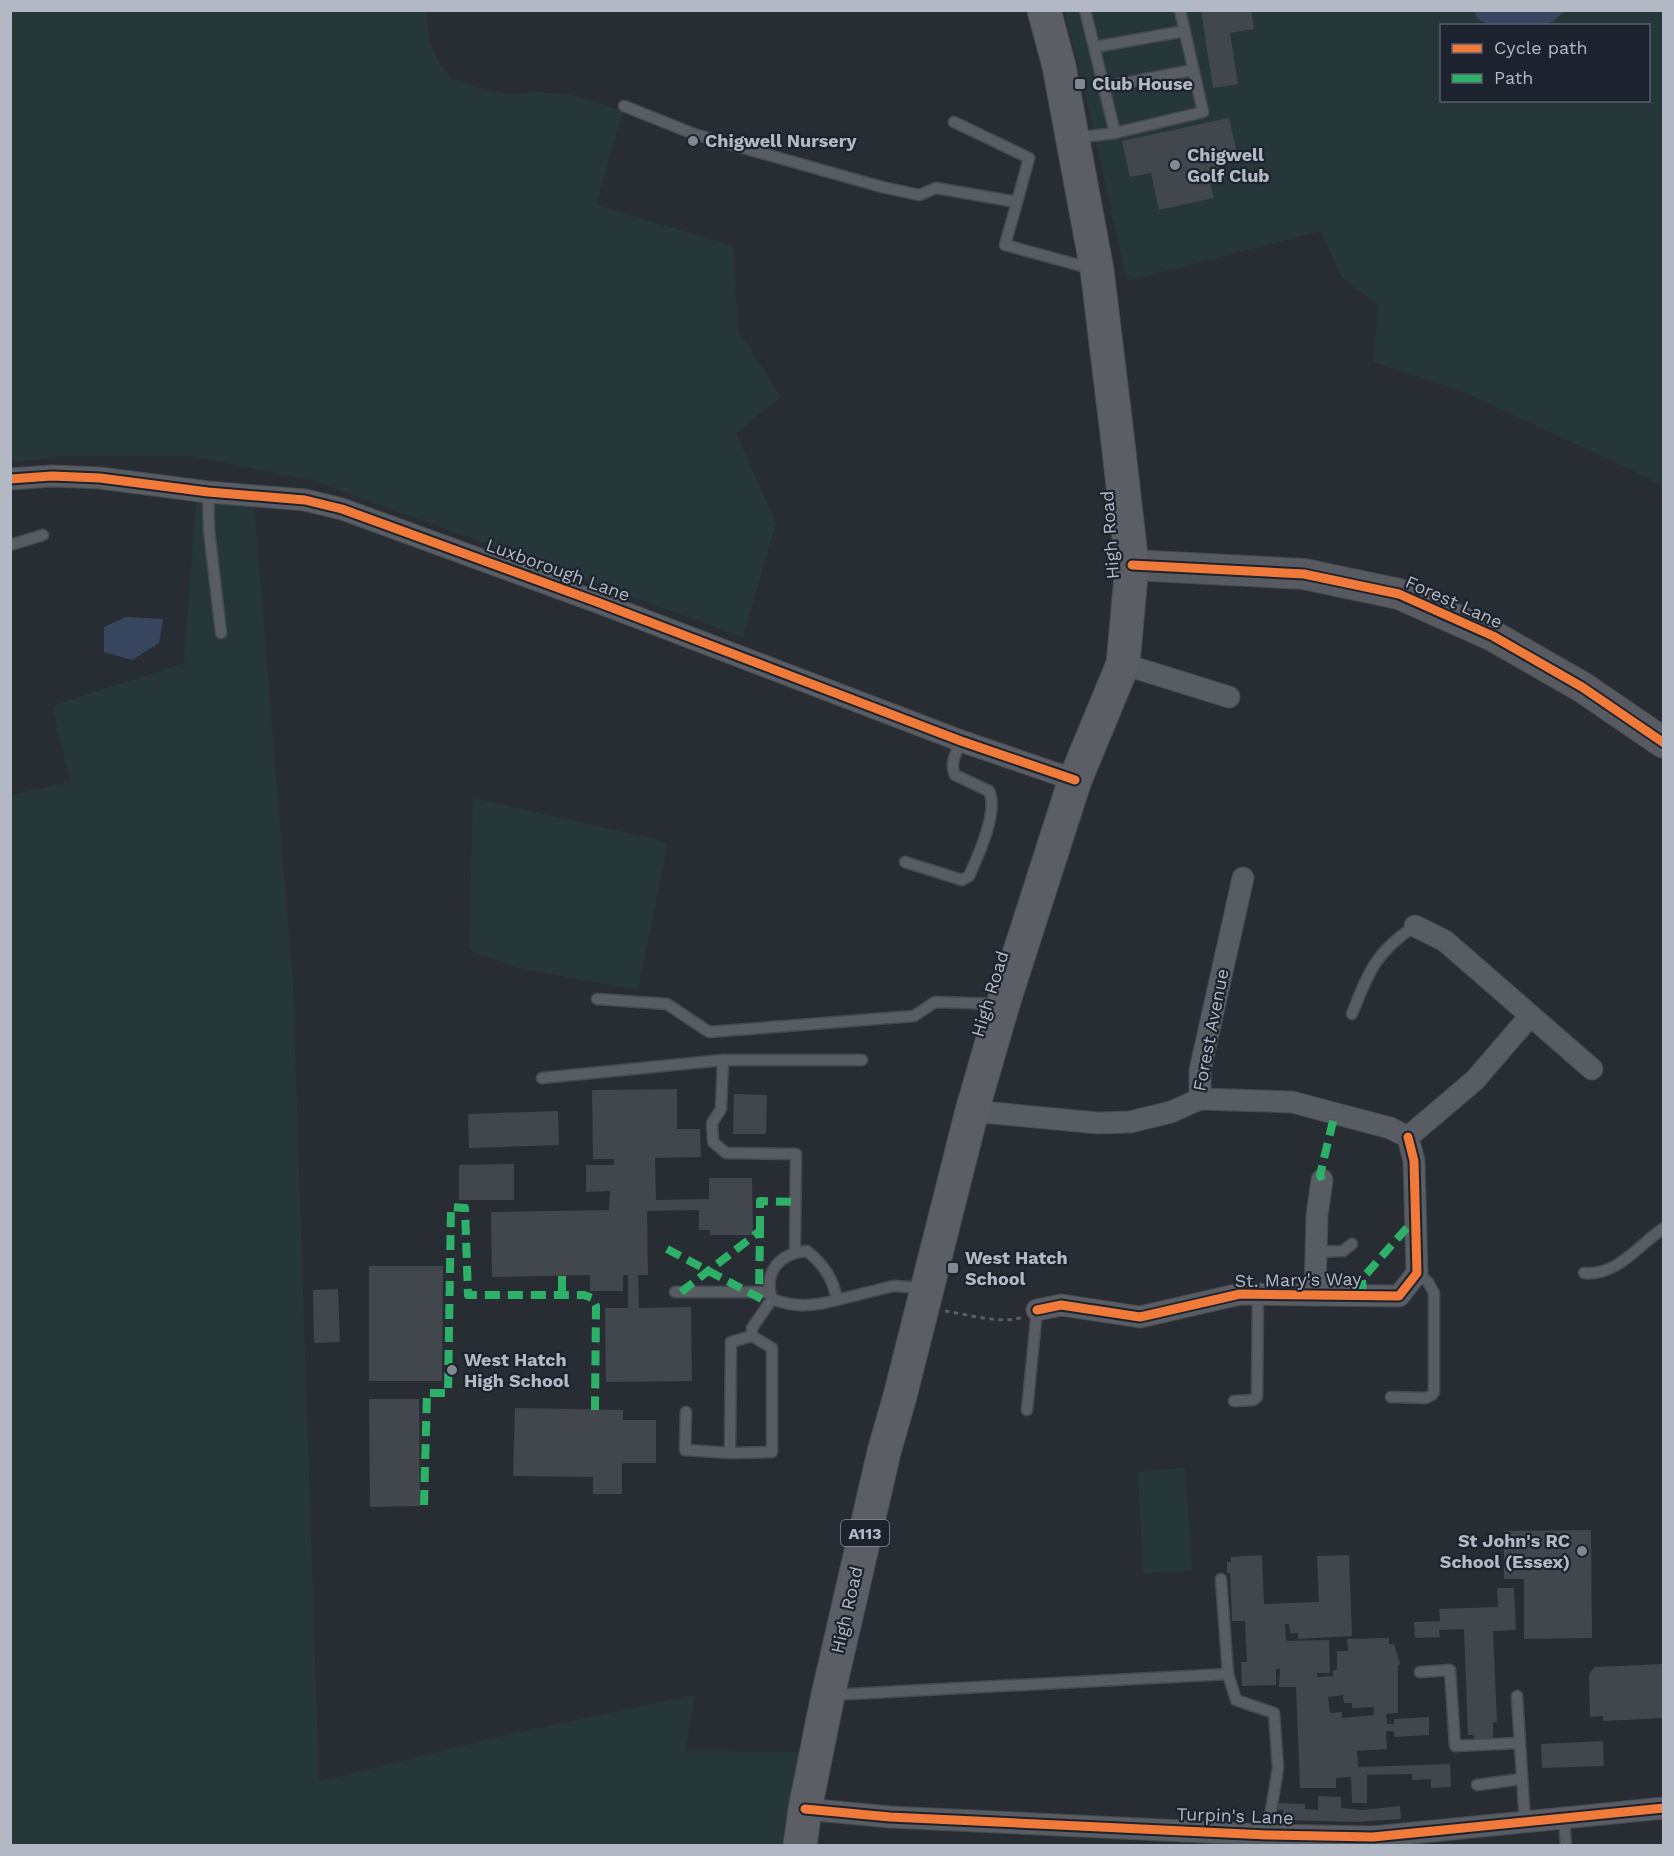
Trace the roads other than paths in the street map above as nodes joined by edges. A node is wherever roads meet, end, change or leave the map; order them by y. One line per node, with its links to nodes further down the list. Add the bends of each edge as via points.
1 (1044, 10): 11 (main road, High Road / A113)
2 (1085, 10): 5 (lane)
3 (1180, 10): 4 (lane)
4 (1185, 31): 5 (lane); 6 (lane)
5 (1094, 47): 7 (lane)
6 (1193, 70): 7 (lane); 10 (lane, via 1203,112)
7 (1104, 87): 10 (lane)
8 (624, 106): 12 (lane, via 694,134 882,187 920,195 936,188)
9 (954, 122): 12 (lane, via 1029,159)
10 (1115, 132): 11 (lane)
11 (1072, 139): 13 (main road, High Road / A113)
12 (1017, 202): 13 (lane, via 1005,245)
13 (1097, 270): 18 (main road, High Road / A113)
14 (10, 479): 15 (street, Luxborough Lane, via 100,478)
15 (208, 492): 19 (lane); 22 (street, Luxborough Lane, via 305,500 342,509)
16 (43, 535): 17 (lane)
17 (10, 545)
18 (1132, 565): 20 (main road, High Road / A113); 23 (street, Forest Lane, via 1304,574 1400,594 1493,636 1582,687)
19 (221, 633)
20 (1123, 664): 21 (street); 24 (main road, High Road / A113)
21 (1229, 697)
22 (961, 741): 24 (street, Luxborough Lane); 25 (lane, via 952,771 989,791 993,801 969,876 962,880)
23 (1664, 743)
24 (1075, 780): 29 (main road, High Road / A113)
25 (905, 862)
26 (1243, 878): 36 (street, Forest Avenue, via 1200,1070)
27 (1415, 926): 30 (lane, via 1380,955 1369,971); 31 (street, via 1444,940)
28 (597, 999): 29 (lane, via 667,1004 710,1032 914,1016 935,1002)
29 (1002, 1004): 37 (main road, High Road / A113)
30 (1352, 1014)
31 (1530, 1016): 34 (street); 38 (street, via 1475,1080)
32 (723, 1060): 33 (lane); 35 (lane); 42 (lane, via 721,1109 712,1124 713,1142 726,1153 796,1154)
33 (862, 1060)
34 (1592, 1069)
35 (542, 1078)
36 (1200, 1099): 37 (street, Forest Avenue, via 1171,1112 1130,1122 1098,1123); 38 (street, via 1292,1102 1390,1128)
37 (972, 1111): 50 (main road, High Road / A113)
38 (1408, 1137): 44 (street, via 1414,1161)
39 (1322, 1180): 43 (street)
40 (1664, 1227): 45 (lane, via 1605,1272)
41 (1352, 1244): 43 (lane, via 1343,1251)
42 (795, 1252): 48 (lane, via 785,1256 772,1271); 51 (lane, via 807,1251 817,1258 835,1285)
43 (1316, 1252): 49 (street)
44 (1417, 1273): 49 (street, St. Mary's Way, via 1399,1296); 54 (lane, via 1434,1293 1434,1392 1426,1398)
45 (1584, 1273)
46 (675, 1292): 48 (lane)
47 (1258, 1294): 49 (street, St. Mary's Way); 52 (street, St. Mary's Way, via 1240,1294 1140,1317 1061,1305); 55 (lane, via 1257,1397)
48 (771, 1295): 51 (lane, via 782,1303 806,1306); 53 (lane, via 752,1328)
49 (1315, 1295)
50 (925, 1297): 51 (lane, via 892,1287); 62 (main road, High Road / A113)
51 (837, 1300)
52 (1036, 1310): 56 (lane)
53 (752, 1336): 58 (lane, via 731,1342); 58 (lane, via 772,1348 772,1452)
54 (1391, 1397)
55 (1234, 1401)
56 (1028, 1410)
57 (686, 1412): 58 (lane, via 685,1450)
58 (730, 1453)
59 (1221, 1579): 61 (lane)
60 (1420, 1672): 64 (lane, via 1450,1670 1455,1746)
61 (1228, 1674): 62 (lane); 71 (lane, via 1236,1700 1274,1713 1278,1768)
62 (830, 1683): 68 (main road, A113)
63 (1517, 1696): 64 (lane)
64 (1519, 1743): 65 (lane)
65 (1521, 1779): 66 (lane); 70 (lane)
66 (1477, 1785)
67 (1664, 1808): 69 (street, Turpin's Lane)
68 (805, 1809): 71 (street, Turpin's Lane); 72 (main road, A113)
69 (1564, 1819): 70 (street, Turpin's Lane); 73 (lane)
70 (1526, 1823): 71 (street, Turpin's Lane, via 1373,1837)
71 (1267, 1840)
72 (800, 1845)
73 (1566, 1845)

